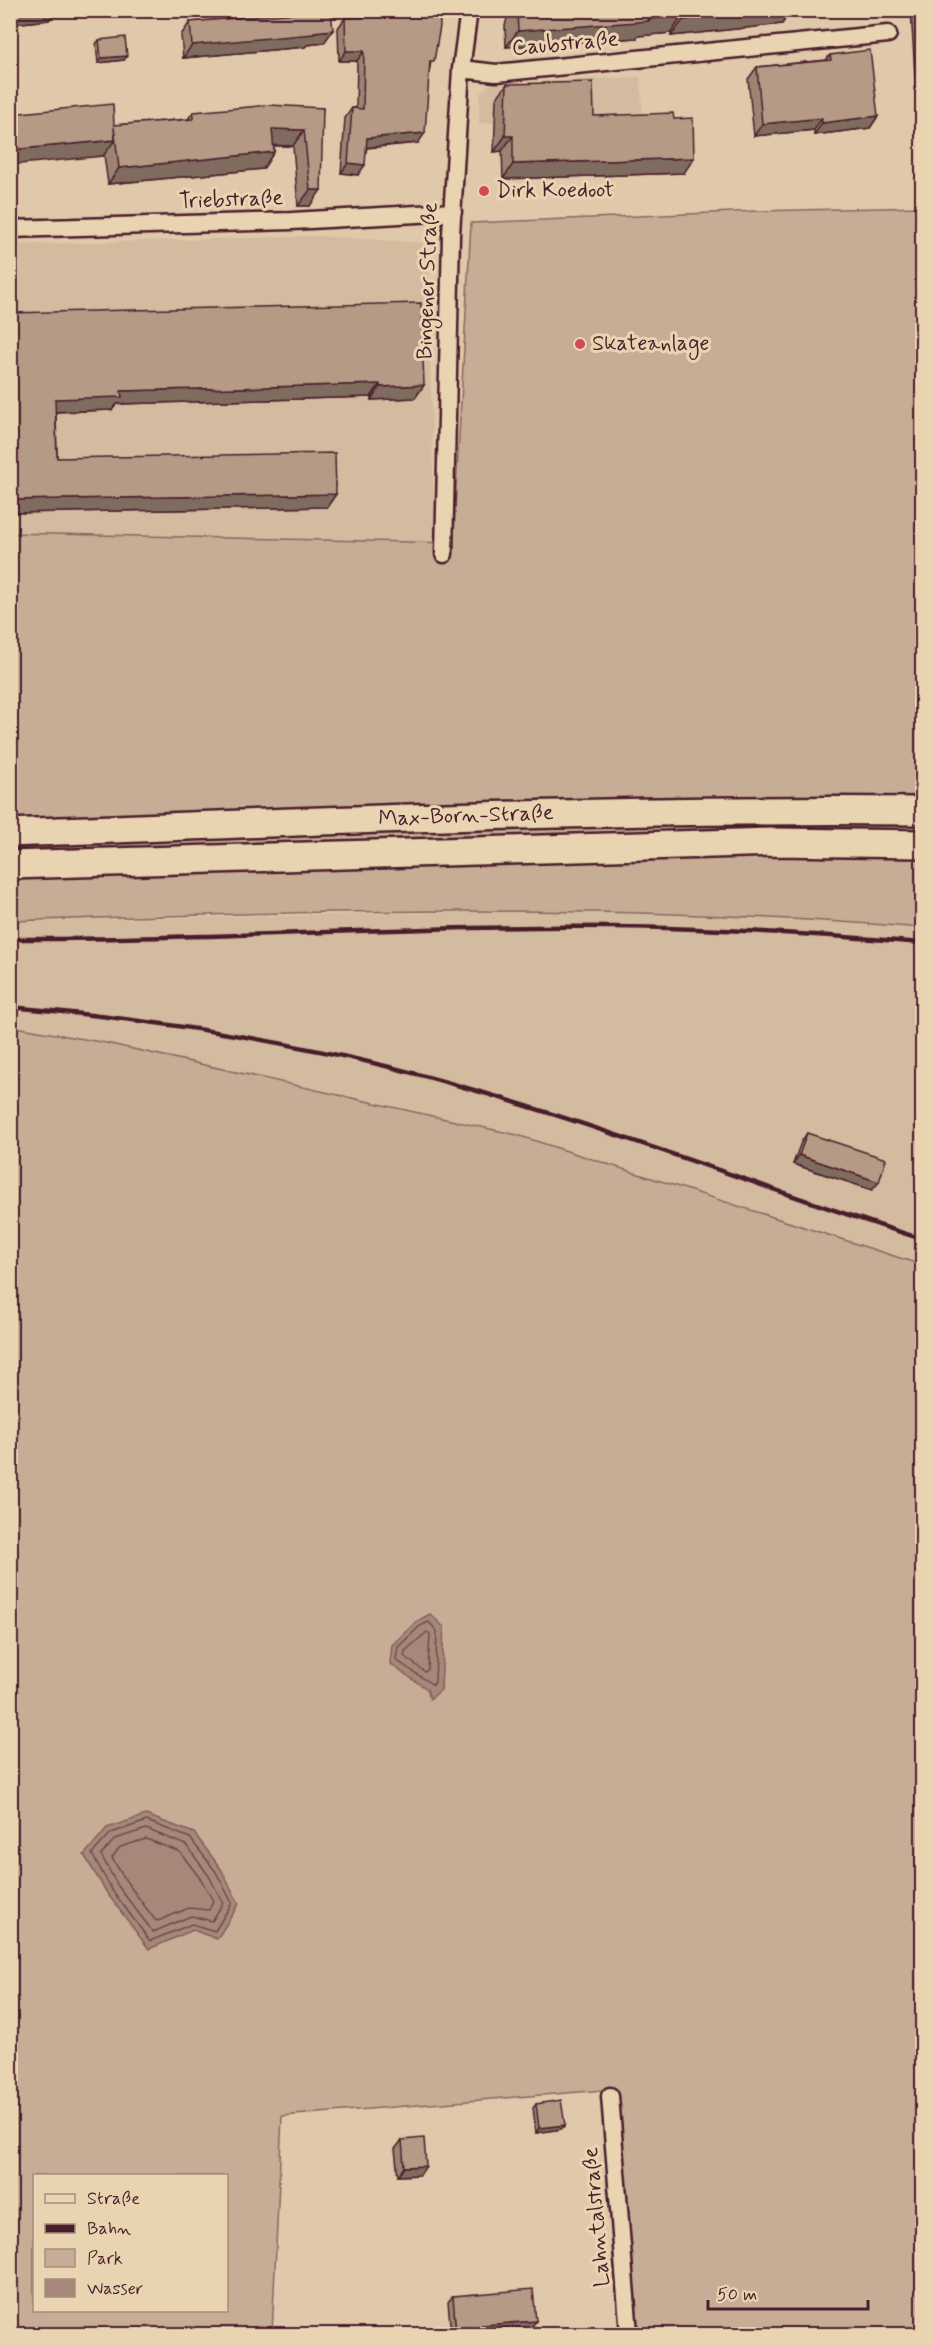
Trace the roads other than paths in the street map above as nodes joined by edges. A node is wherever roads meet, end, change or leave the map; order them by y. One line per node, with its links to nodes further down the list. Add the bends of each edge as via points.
1 (469, 10): 3 (street, Bingener Straße)
2 (888, 34): 3 (street, Caubstraße, via 496,73)
3 (461, 69): 4 (street, Bingener Straße)
4 (453, 212): 5 (street, Triebstraße, via 281,222); 6 (street, Bingener Straße)
5 (10, 229)
6 (444, 554)
7 (922, 811): 8 (main road, Max-Born-Straße, via 773,809 495,814)
8 (10, 833)
9 (922, 844): 10 (main road, Max-Born-Straße, via 775,842)
10 (10, 866)
11 (610, 2096): 12 (street, Lahntalstraße)
12 (629, 2334)

